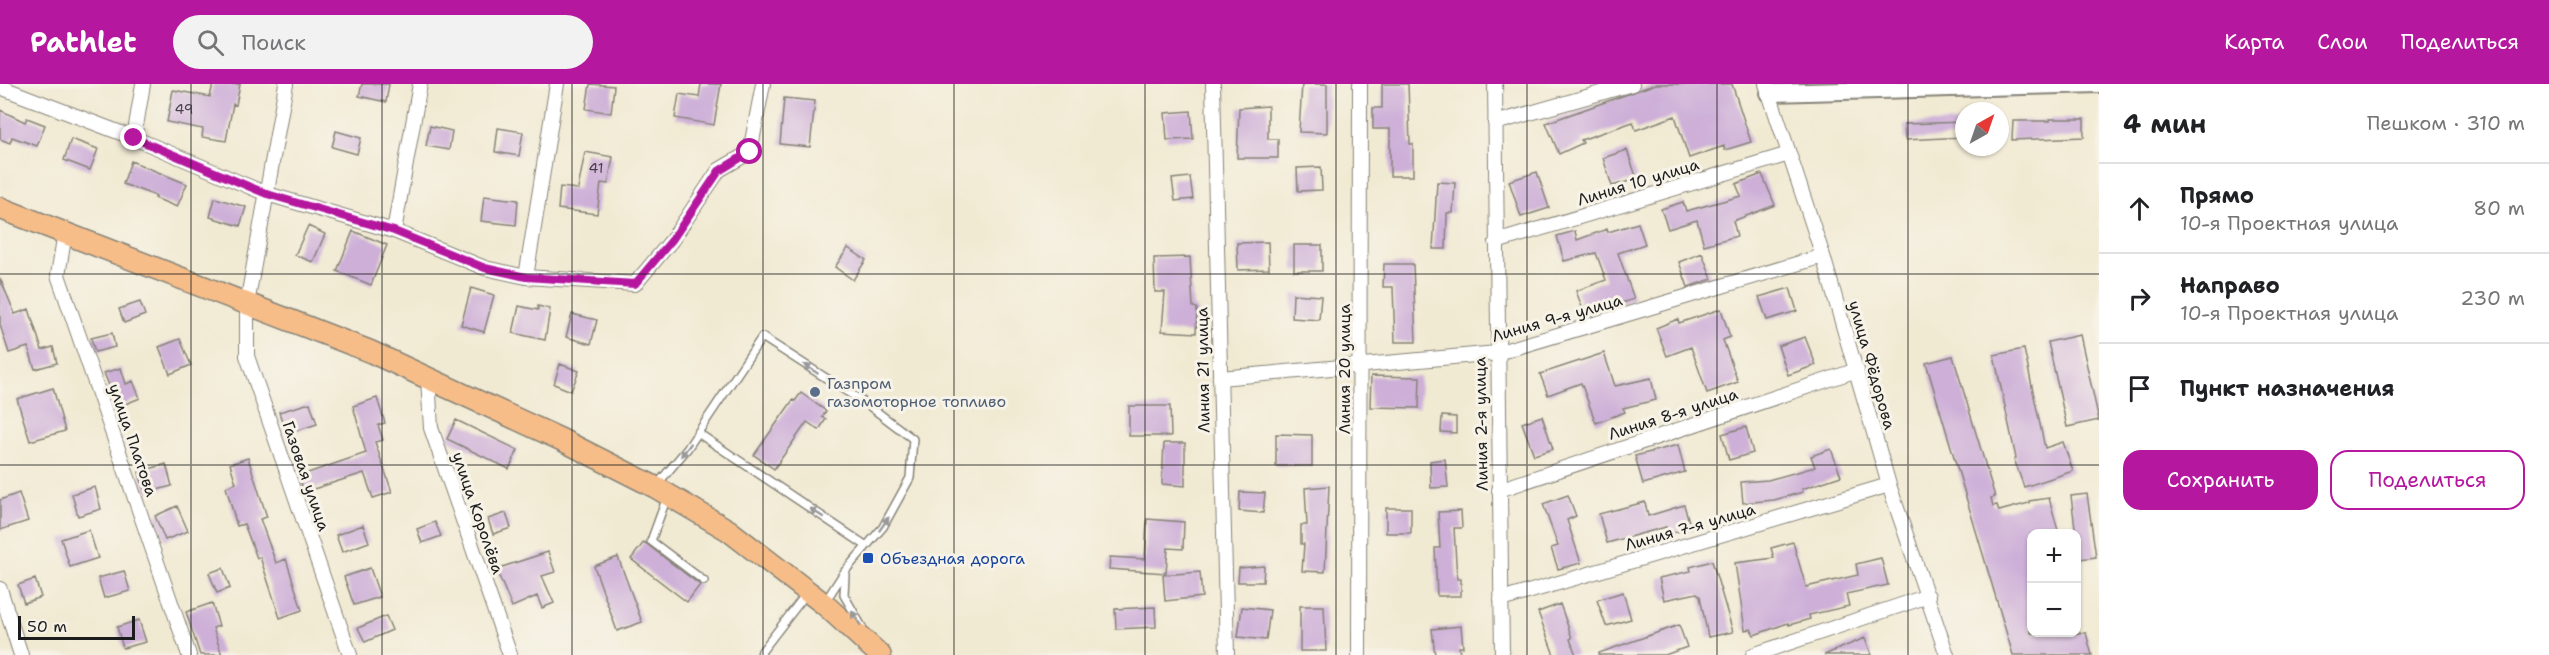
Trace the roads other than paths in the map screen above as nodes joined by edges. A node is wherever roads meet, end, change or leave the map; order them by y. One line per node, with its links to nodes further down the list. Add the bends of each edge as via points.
1 (144, 84): 14 (street)
2 (286, 84): 16 (street, Газовая улица)
3 (420, 84): 18 (street)
4 (557, 84): 22 (street)
5 (763, 84): 22 (street, via 750,152 719,171 672,240 635,284)
6 (1213, 84): 28 (street, Линия 21 улица)
7 (1360, 84): 25 (street, Линия 20 улица)
8 (1495, 84): 13 (street, Линия 2-я улица)
9 (1632, 84): 13 (street)
10 (2099, 84): 12 (street)
11 (7, 87): 14 (street)
12 (1768, 89): 15 (street, улица Фёдорова)
13 (1495, 123): 20 (street, Линия 2-я улица)
14 (134, 138): 16 (street)
15 (1789, 154): 20 (street, Линия 10 улица); 21 (street, улица Фёдорова)
16 (267, 194): 18 (street); 23 (street, Газовая улица)
17 (0, 208): 19 (main road)
18 (394, 231): 22 (street, via 485,268)
19 (65, 233): 23 (main road); 41 (street, улица Платова, via 58,275)
20 (1496, 242): 24 (street, Линия 2-я улица)
21 (1823, 256): 24 (street, Линия 9-я улица); 26 (street, улица Фёдорова)
22 (526, 277)
23 (247, 304): 27 (main road); 42 (street, Газовая улица, via 247,356)
24 (1497, 353): 25 (street, Линия 9-я улица); 31 (street, Линия 2-я улица)
25 (1360, 367): 28 (street, Линия 9-я улица); 48 (street, Линия 20 улица)
26 (1857, 370): 30 (street, улица Фёдорова); 31 (street, Линия 8-я улица)
27 (428, 378): 32 (main road); 43 (street, улица Королёва, via 431,428)
28 (1220, 378): 47 (street, Линия 21 улица)
29 (698, 433): 32 (lane, one-way to 32); 33 (lane, one-way to 29); 33 (lane, one-way to 29, via 883,527 910,478 913,439 868,405 762,337)
30 (1889, 485): 37 (street, улица Фёдорова); 39 (street, Линия 7-я улица)
31 (1499, 489): 39 (street, Линия 2-я улица)
32 (661, 491): 35 (lane, via 651,541); 38 (main road, via 728,530)
33 (865, 545): 34 (lane)
34 (845, 571): 38 (lane); 46 (lane, one-way to 34, via 854,616 844,596)
35 (704, 581)
36 (0, 589): 40 (street)
37 (1928, 596): 50 (street); 51 (street, улица Фёдорова)
38 (816, 598): 44 (lane); 45 (main road)
39 (1501, 600): 49 (street, Линия 2-я улица)
40 (21, 655)
41 (189, 655)
42 (350, 655)
43 (510, 655)
44 (761, 655)
45 (880, 655)
46 (889, 655)
47 (1227, 655)
48 (1359, 655)
49 (1502, 655)
50 (1753, 655)
51 (1947, 655)

